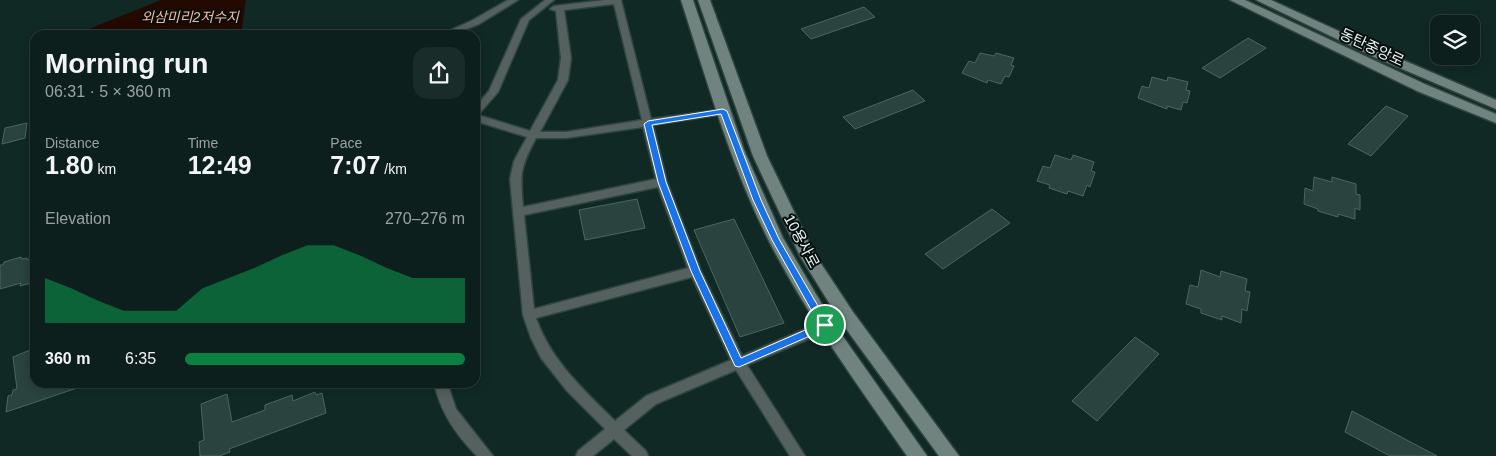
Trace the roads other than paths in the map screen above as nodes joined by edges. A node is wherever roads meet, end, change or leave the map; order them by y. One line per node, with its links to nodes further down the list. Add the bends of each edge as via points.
1 (514, 0): 10 (street)
2 (550, 0): 9 (street)
3 (617, 0): 8 (street); 16 (street)
4 (687, 0): 13 (street, 10용사로)
5 (704, 0): 22 (street, 10용사로, via 771,181 808,256)
6 (1236, 0): 15 (street, 동탄중앙로, via 1422,88)
7 (1262, 0): 11 (street, 동탄중앙로)
8 (560, 8): 9 (street); 17 (street, via 566,58 563,80)
9 (535, 11): 12 (street, via 525,19 504,70)
10 (456, 30)
11 (1496, 105)
12 (480, 107)
13 (723, 111): 16 (street); 23 (street, 10용사로, via 776,240)
14 (480, 119): 17 (street)
15 (1496, 119)
16 (648, 124): 17 (street, via 566,135); 18 (street)
17 (533, 135): 19 (street, via 515,179)
18 (662, 182): 19 (street); 20 (street)
19 (517, 212): 21 (street)
20 (695, 271): 21 (street); 24 (street)
21 (529, 316): 26 (street, via 546,354 572,387)
22 (847, 317): 23 (street); 32 (street, 10용사로)
23 (825, 325): 24 (street); 31 (street, 10용사로)
24 (739, 363): 26 (street, via 651,400); 30 (street)
25 (442, 388): 27 (street, via 448,408 462,430)
26 (615, 431): 28 (street); 29 (street)
27 (486, 456)
28 (583, 456)
29 (641, 456)
30 (798, 456)
31 (918, 456)
32 (950, 456)

